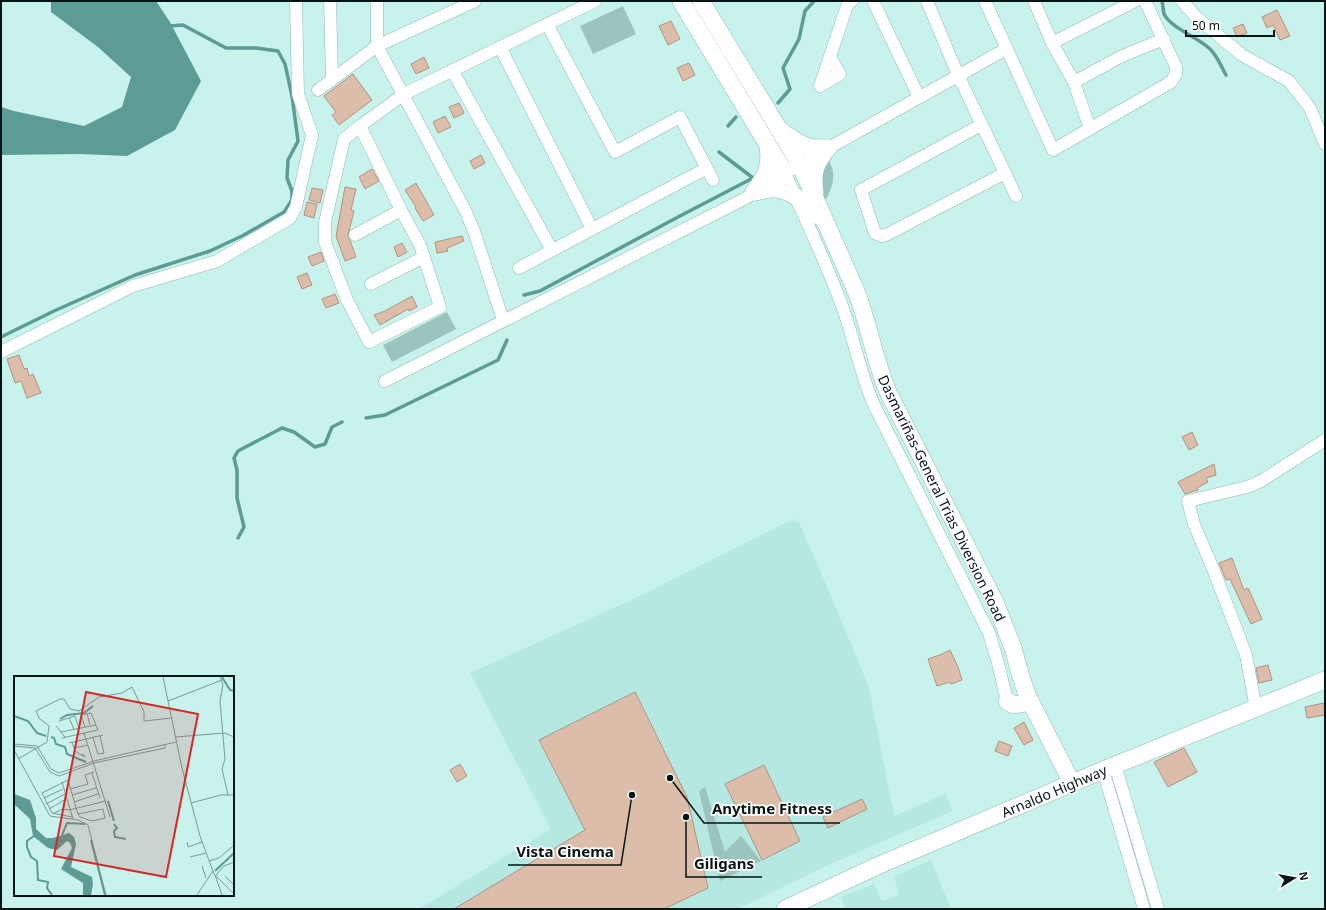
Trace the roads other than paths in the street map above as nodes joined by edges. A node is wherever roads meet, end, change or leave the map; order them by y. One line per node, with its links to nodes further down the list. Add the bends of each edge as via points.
1 (296, 1): 55 (street, via 298,94 312,135 296,207 290,218 216,261 133,286)
2 (330, 1): 26 (street)
3 (377, 1): 20 (street)
4 (476, 1): 16 (street)
5 (595, 1): 17 (street)
6 (681, 1): 35 (street, Dasmariñas-General Trias Diversion Road)
7 (701, 1): 33 (street, Dasmariñas-General Trias Diversion Road)
8 (852, 1): 23 (street, via 848,3)
9 (873, 1): 30 (street)
10 (927, 1): 25 (street)
11 (985, 1): 22 (street)
12 (1034, 1): 19 (street)
13 (1136, 1): 19 (street)
14 (1145, 1): 18 (street)
15 (1182, 1): 36 (street, via 1197,18 1242,55 1289,81 1310,108)
16 (456, 5): 20 (street)
17 (547, 24): 21 (street); 38 (street, via 615,152 680,117)
18 (1164, 39): 27 (street, via 1122,56); 34 (street, via 1176,67 1176,74 1171,82)
19 (1052, 43): 27 (street)
20 (377, 46): 26 (street); 29 (street)
21 (500, 47): 24 (street); 47 (street)
22 (1006, 49): 25 (street); 34 (street, via 1053,150)
23 (830, 57)
24 (452, 70): 29 (street); 50 (street)
25 (958, 76): 30 (street); 31 (street)
26 (332, 80): 28 (street)
27 (1074, 82): 34 (street)
28 (318, 90)
29 (404, 94): 32 (street); 54 (street, via 468,218)
30 (919, 97): 37 (street)
31 (981, 125): 40 (street); 40 (street, via 861,190 875,232 882,236 888,234)
32 (360, 126): 46 (street); 51 (street, via 344,139 325,222 325,242 347,300 369,342 440,307)
33 (778, 129): 37 (street, via 808,148); 39 (street, Dasmariñas-General Trias Diversion Road)
34 (1090, 129)
35 (768, 144): 39 (street, Dasmariñas-General Trias Diversion Road); 42 (street, via 768,168)
36 (1325, 144)
37 (828, 148): 39 (street); 45 (street, via 816,165 814,174)
38 (707, 168): 41 (street); 47 (street)
39 (792, 169): 42 (street); 44 (street, Dasmariñas-General Trias Diversion Road); 45 (street, Dasmariñas-General Trias Diversion Road)
40 (1005, 173): 43 (street)
41 (713, 180)
42 (754, 192): 44 (street, via 775,188); 54 (street)
43 (1016, 196)
44 (796, 197): 48 (street, via 818,215); 59 (street, Dasmariñas-General Trias Diversion Road, via 838,293 865,384 874,405 989,633)
45 (817, 204): 48 (street, Dasmariñas-General Trias Diversion Road)
46 (401, 210): 49 (street); 51 (street, via 420,245)
47 (592, 229): 50 (street)
48 (829, 230): 60 (street, Dasmariñas-General Trias Diversion Road, via 862,308 888,392 995,602)
49 (355, 235)
50 (552, 250): 52 (street)
51 (424, 258): 53 (street)
52 (519, 268)
53 (372, 284)
54 (504, 320): 56 (street)
55 (1, 352)
56 (385, 382)
57 (1325, 440): 61 (street, via 1262,481 1188,501 1194,524 1246,655)
58 (1325, 680): 61 (street, Arnaldo Highway)
59 (1007, 701): 60 (street, via 1014,705)
60 (1031, 702): 63 (street, Dasmariñas-General Trias Diversion Road)
61 (1256, 709): 62 (street, Arnaldo Highway)
62 (1109, 767): 63 (street, Arnaldo Highway); 65 (street); 66 (street)
63 (1072, 783): 64 (street, Arnaldo Highway, via 884,863)
64 (785, 909)
65 (1144, 909)
66 (1158, 909)

